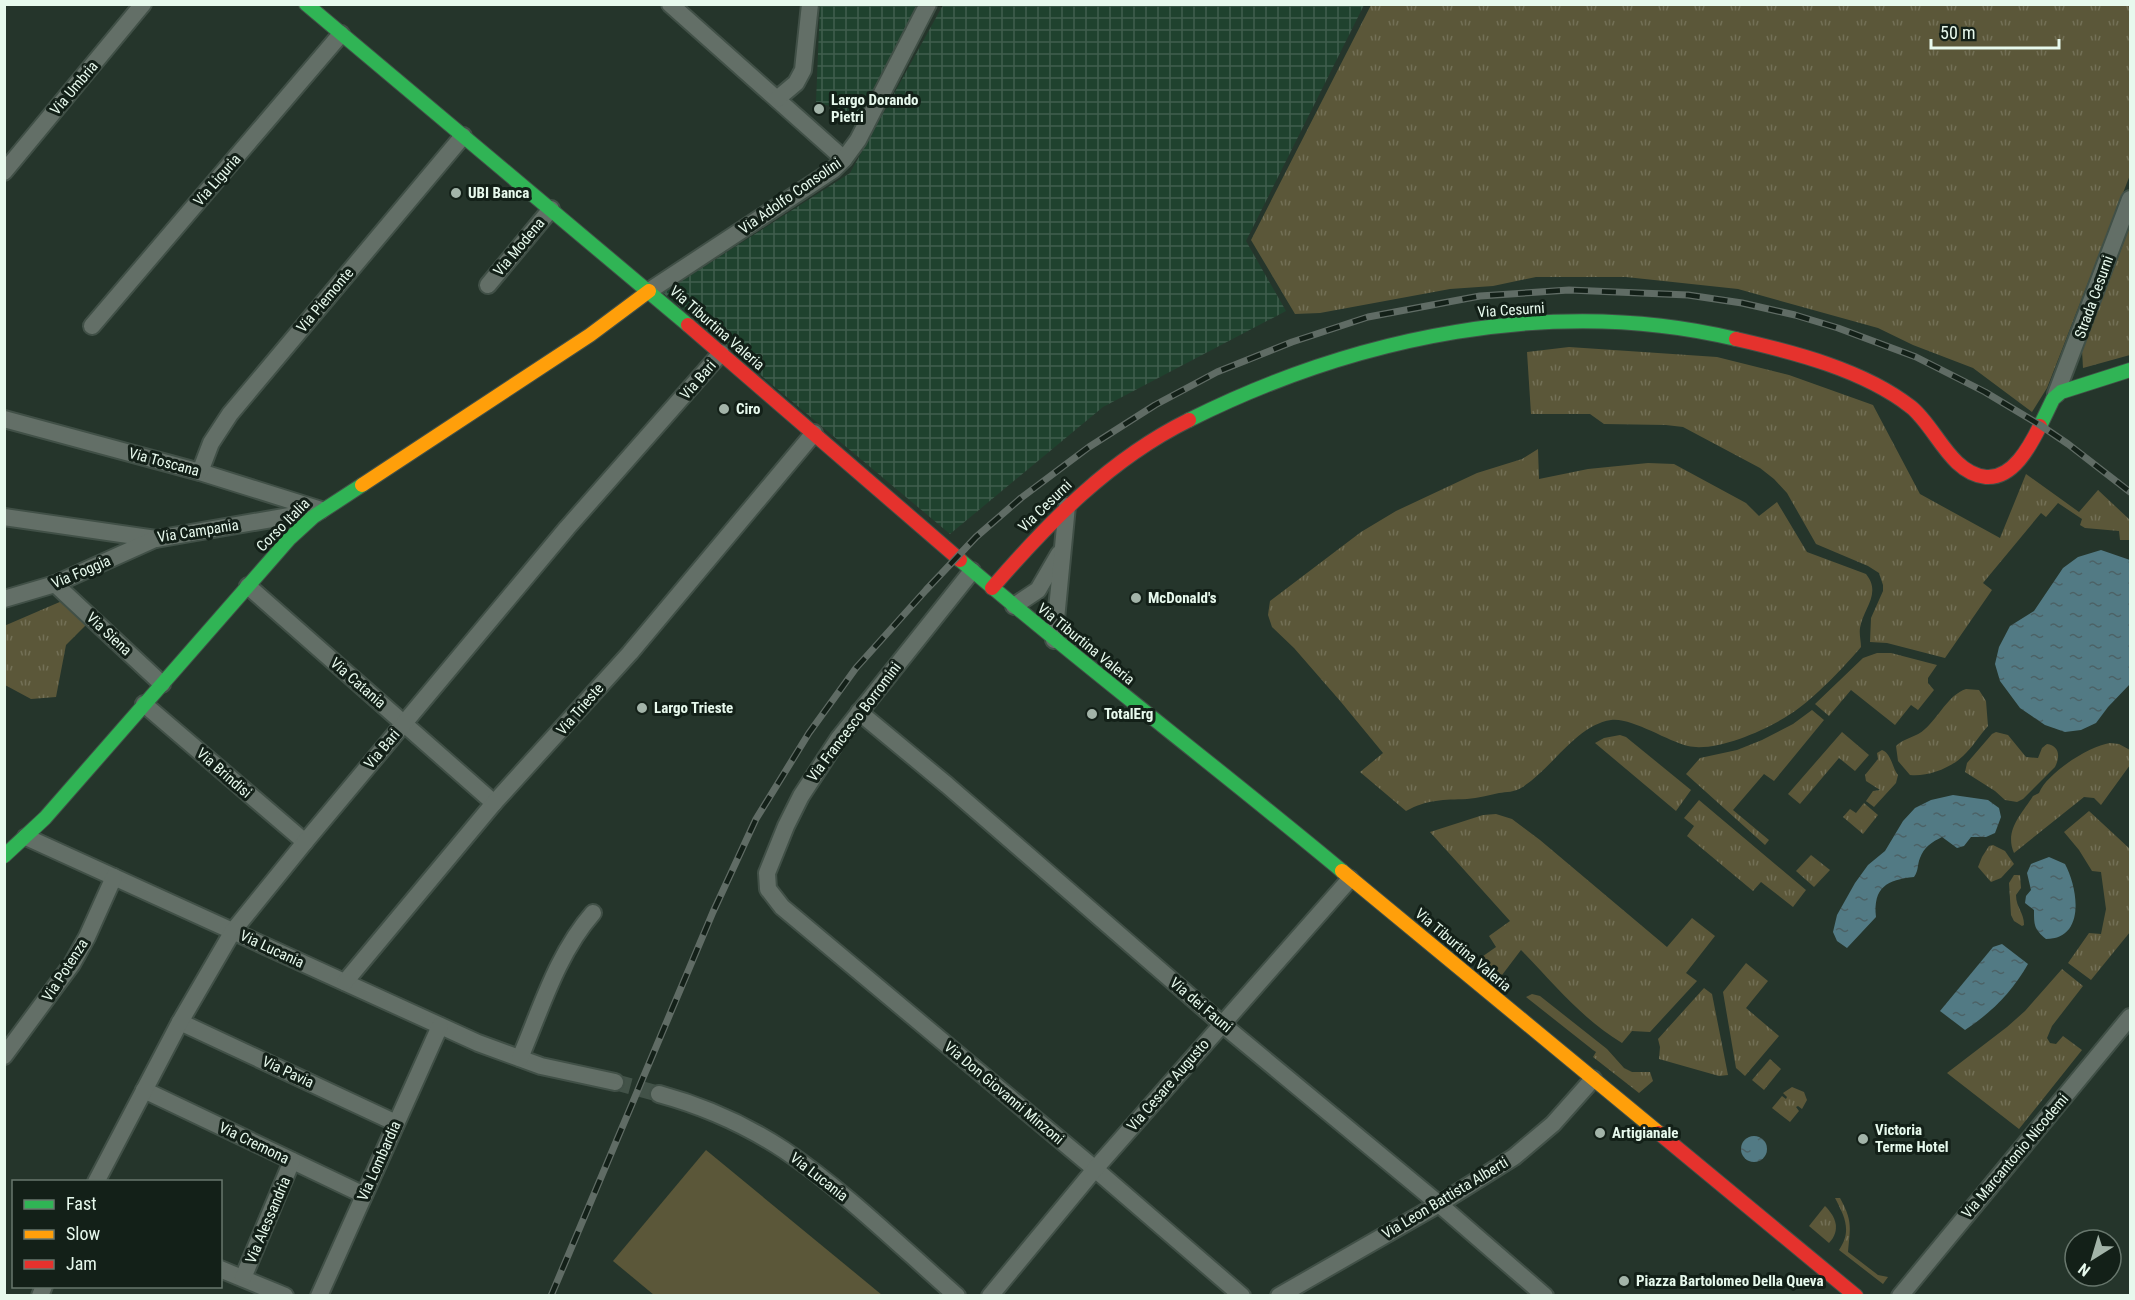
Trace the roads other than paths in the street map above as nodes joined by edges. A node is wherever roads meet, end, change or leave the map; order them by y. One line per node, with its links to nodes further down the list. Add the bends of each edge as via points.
1 (143, 4): 10 (street, Via Umbria)
2 (306, 4): 6 (street, Via Tiburtina Valeria)
3 (670, 4): 7 (street)
4 (810, 4): 7 (street, via 803,70 796,83)
5 (928, 4): 9 (street, Via Adolfo Consolini, via 863,131)
6 (341, 34): 8 (street, Via Tiburtina Valeria); 15 (street, Via Liguria)
7 (777, 99): 9 (street)
8 (463, 136): 12 (street, Via Tiburtina Valeria); 22 (street, Via Piemonte, via 230,414 211,443)
9 (844, 159): 14 (street, Via Adolfo Consolini)
10 (4, 172)
11 (2130, 199): 18 (street, Strada Cesurni)
12 (551, 209): 13 (street, Via Modena); 14 (street, Via Tiburtina Valeria)
13 (488, 285)
14 (650, 291): 16 (street, Via Tiburtina Valeria); 24 (street, Corso Italia, via 590,335)
15 (92, 326)
16 (721, 353): 21 (street, Via Tiburtina Valeria); 38 (street, Via Bari)
17 (2130, 370): 18 (street)
18 (2056, 394): 20 (street, Strada Cesurni)
19 (4, 419): 22 (street, Via Toscana)
20 (2040, 425): 23 (street, Via Cesurni, via 2017,463 2005,473 1986,477 1961,466 1925,419 1900,399 1861,379 1772,347 1625,322 1467,329 1336,360 1219,405 1138,450)
21 (814, 433): 28 (street, Via Tiburtina Valeria); 39 (street, Via Trieste, via 630,653)
22 (200, 472): 24 (street, Via Toscana)
23 (1067, 506): 27 (street); 31 (street, Via Cesurni)
24 (321, 510): 26 (street, Via Campania); 30 (street, Corso Italia)
25 (4, 517): 26 (street, Via Campania)
26 (156, 539): 29 (street, Via Foggia)
27 (1063, 546): 33 (street, via 1038,590); 34 (street)
28 (972, 571): 31 (street, Via Tiburtina Valeria); 37 (street, Via Francesco Borromini)
29 (55, 584): 32 (street, Via Foggia); 35 (street, Via Siena)
30 (248, 586): 35 (street, Corso Italia); 38 (street, Via Catania)
31 (992, 588): 33 (street, Via Tiburtina Valeria)
32 (4, 599)
33 (1014, 606): 34 (street, Via Tiburtina Valeria)
34 (1054, 640): 44 (street, Via Tiburtina Valeria)
35 (162, 684): 36 (street, Corso Italia)
36 (144, 704): 40 (street, Corso Italia); 41 (street, Via Brindisi)
37 (859, 712): 45 (street, Via Francesco Borromini, via 818,767 792,813 769,867); 51 (street, Via dei Fauni)
38 (403, 723): 39 (street, Via Catania); 41 (street, Via Bari)
39 (494, 803): 48 (street, Via Trieste)
40 (26, 837): 42 (street, Corso Italia); 43 (street, Via Lucania)
41 (305, 842): 47 (street, Via Bari)
42 (4, 856)
43 (114, 877): 47 (street, Via Lucania); 53 (street, Via Potenza, via 72,964)
44 (1350, 879): 51 (street, Via Cesare Augusto); 55 (street, Via Tiburtina Valeria)
45 (768, 889): 61 (street, Via Don Giovanni Minzoni, via 790,914)
46 (593, 913): 54 (street, via 565,953)
47 (233, 931): 48 (street, Via Lucania); 50 (street, Via Bari)
48 (345, 982): 52 (street, Via Lucania)
49 (2130, 1017): 75 (street, Via Marcantonio Nicodemi)
50 (180, 1022): 57 (street, Via Bari); 59 (street, Via Pavia)
51 (1222, 1024): 61 (street, Via Cesare Augusto); 64 (street, Via dei Fauni)
52 (440, 1026): 54 (street, Via Lucania); 59 (street, Via Lombardia)
53 (4, 1056)
54 (519, 1058): 56 (street, Via Lucania)
55 (1593, 1079): 64 (street, Via Leon Battista Alberti, via 1544,1133 1514,1157); 74 (street, Via Tiburtina Valeria)
56 (615, 1082)
57 (144, 1090): 60 (street, Via Cremona); 62 (street, Via Bari)
58 (658, 1094): 69 (street, Via Lucania, via 723,1117 784,1150)
59 (396, 1123): 63 (street, Via Lombardia)
60 (292, 1161): 63 (street, Via Cremona); 66 (street, Via Alessandria)
61 (1095, 1169): 70 (street, Via Cesare Augusto); 71 (street, Via Don Giovanni Minzoni)
62 (97, 1180)
63 (364, 1195): 68 (street, Via Lombardia)
64 (1439, 1204): 72 (street, Via Leon Battista Alberti); 73 (street, Via dei Fauni)
65 (222, 1270): 66 (street)
66 (243, 1278): 67 (street)
67 (285, 1296)
68 (319, 1296)
69 (957, 1296)
70 (990, 1296)
71 (1242, 1296)
72 (1279, 1296)
73 (1545, 1296)
74 (1856, 1296)
75 (1900, 1296)

